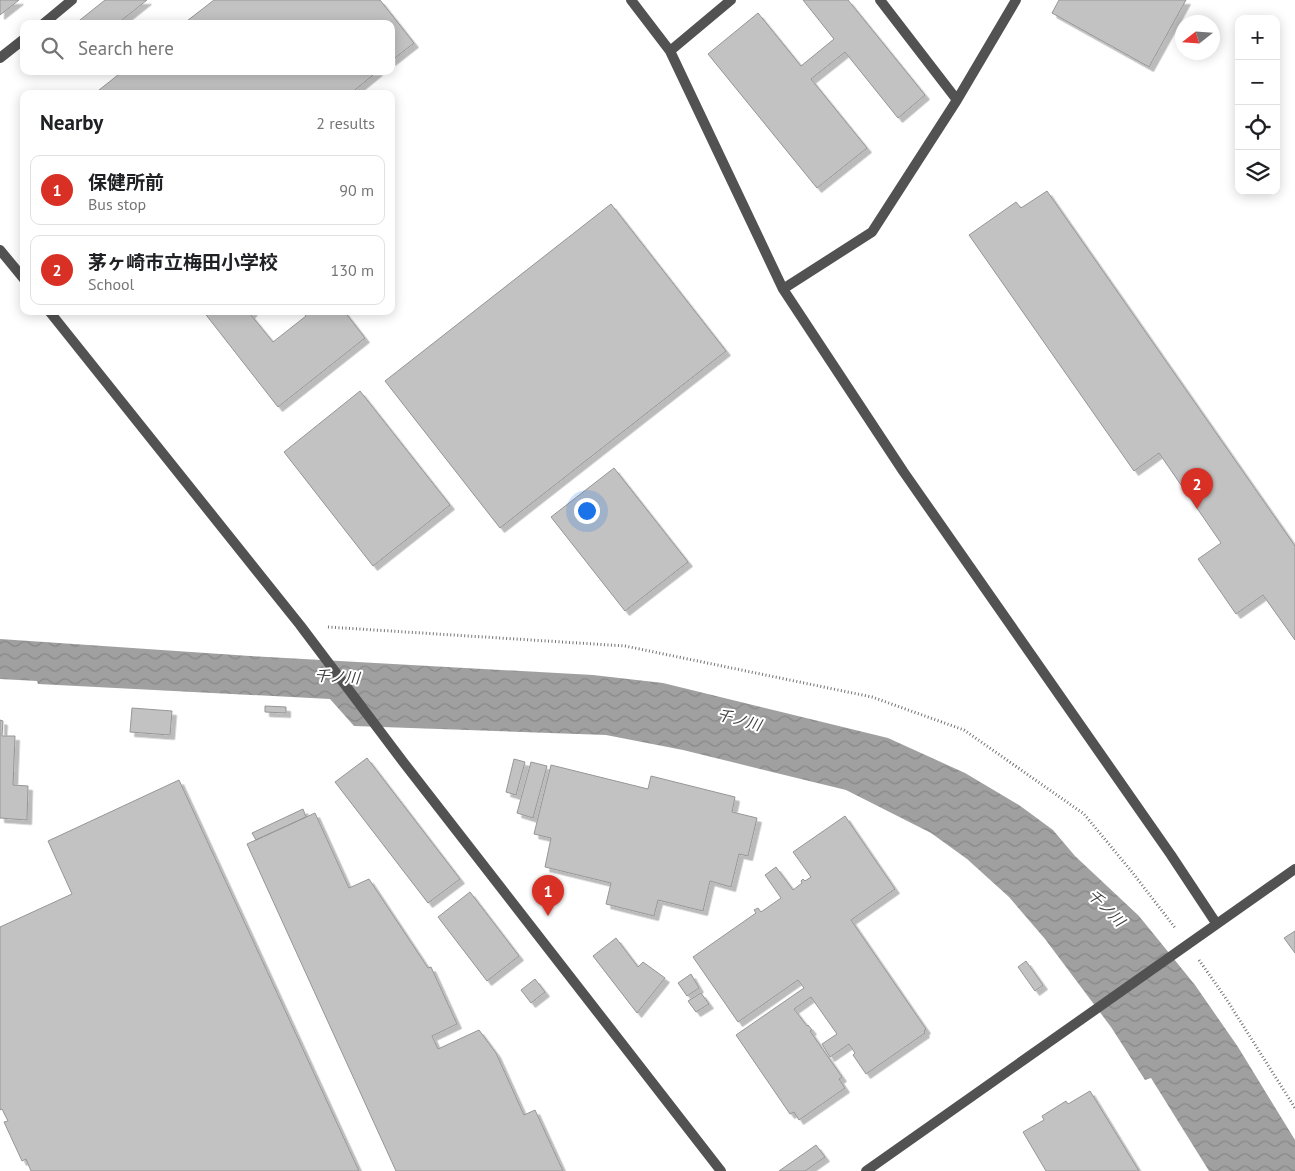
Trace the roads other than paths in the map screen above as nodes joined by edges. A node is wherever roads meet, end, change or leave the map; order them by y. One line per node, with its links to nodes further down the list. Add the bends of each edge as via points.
1 (72, 0): 6 (street)
2 (631, 0): 8 (street)
3 (732, 0): 8 (street)
4 (880, 0): 10 (street)
5 (1016, 0): 10 (street)
6 (47, 20)
7 (20, 42): 9 (street)
8 (670, 51): 13 (street)
9 (0, 58)
10 (957, 100): 13 (street, via 872,232)
11 (0, 250): 12 (street)
12 (20, 274)
13 (783, 289): 16 (street, via 908,479)
14 (52, 315): 17 (street, via 300,625)
15 (1295, 869): 16 (street)
16 (1216, 923): 18 (street)
17 (721, 1171)
18 (866, 1171)

